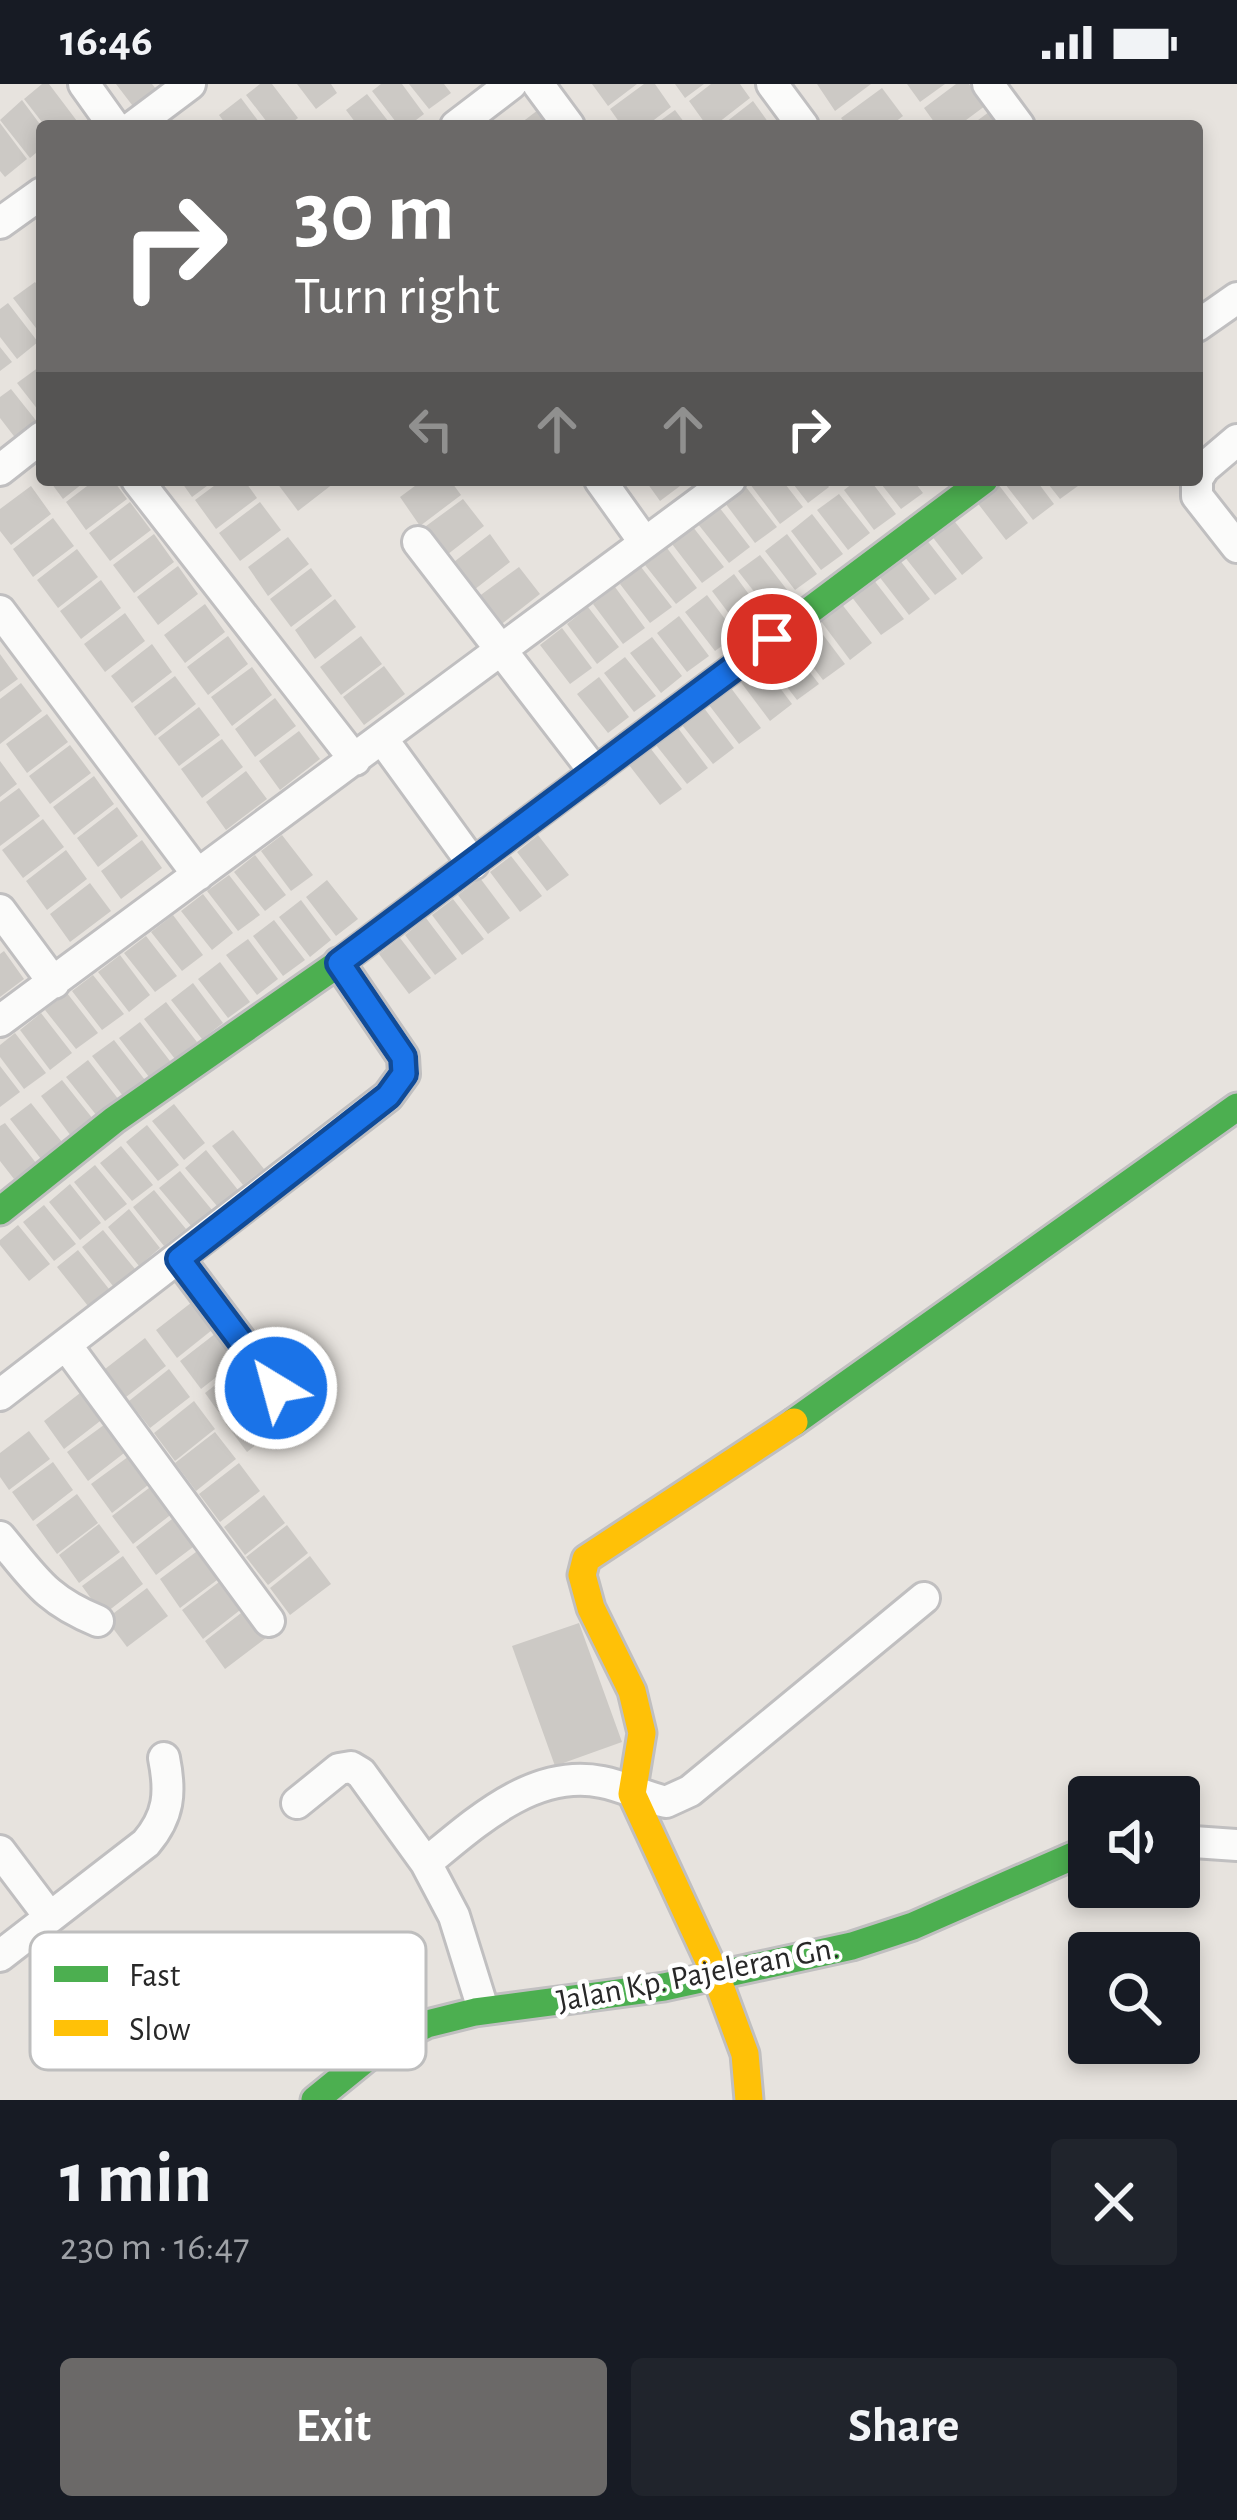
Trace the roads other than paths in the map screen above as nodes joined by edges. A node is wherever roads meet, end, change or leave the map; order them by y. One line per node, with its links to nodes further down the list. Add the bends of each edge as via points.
1 (84, 84): 7 (street)
2 (190, 84): 8 (street)
3 (511, 84): 9 (street)
4 (538, 84): 10 (street)
5 (772, 84): 11 (street)
6 (988, 84): 12 (street)
7 (110, 120)
8 (142, 120)
9 (464, 120)
10 (565, 120)
11 (798, 120)
12 (1015, 120)
13 (36, 197): 14 (street)
14 (0, 223)
15 (1237, 298): 16 (street)
16 (1203, 322)
17 (1237, 440): 20 (street)
18 (36, 442): 19 (street)
19 (0, 470)
20 (1203, 470)
21 (142, 486): 32 (street)
22 (604, 486): 27 (street)
23 (722, 486): 27 (street)
24 (976, 486): 33 (street)
25 (1197, 486): 28 (street)
26 (418, 542): 30 (street)
27 (645, 543): 30 (street)
28 (1237, 547)
29 (0, 611): 35 (street)
30 (500, 651): 31 (street); 33 (street)
31 (382, 740): 32 (street); 34 (street)
32 (355, 760): 35 (street)
33 (594, 771): 34 (street)
34 (473, 864): 37 (street)
35 (198, 875): 38 (street)
36 (0, 910): 38 (street)
37 (339, 963): 41 (street, via 114,1120); 42 (street, via 403,1057 404,1074 388,1096)
38 (54, 983): 39 (street)
39 (0, 1021)
40 (1237, 1107): 51 (street, via 828,1400 586,1559 591,1608 632,1690 642,1733)
41 (0, 1211)
42 (179, 1259): 43 (street); 44 (street)
43 (66, 1346): 45 (street); 49 (street)
44 (276, 1388)
45 (0, 1395)
46 (0, 1537): 48 (street, via 47,1595)
47 (925, 1598): 51 (street, via 690,1791 666,1802)
48 (98, 1621)
49 (269, 1621)
50 (164, 1758): 58 (street, via 169,1800 162,1823)
51 (632, 1794): 57 (street, via 567,1780 526,1791); 60 (street)
52 (297, 1803): 57 (street, via 351,1767)
53 (1200, 1842): 54 (street)
54 (1236, 1845)
55 (0, 1851): 58 (street)
56 (1068, 1857): 60 (street, Jalan Kp. Pajeleran Gn., via 857,1945)
57 (426, 1863): 61 (street, via 454,1916)
58 (49, 1916): 59 (street)
59 (0, 1956)
60 (717, 1978): 61 (street, Jalan Kp. Pajeleran Gn.); 65 (street, via 745,2054)
61 (483, 2009): 62 (street, Jalan Kp. Pajeleran Gn.)
62 (426, 2027)
63 (355, 2070): 64 (street, Jalan Kp. Pajeleran Gn.)
64 (315, 2100)
65 (749, 2100)

